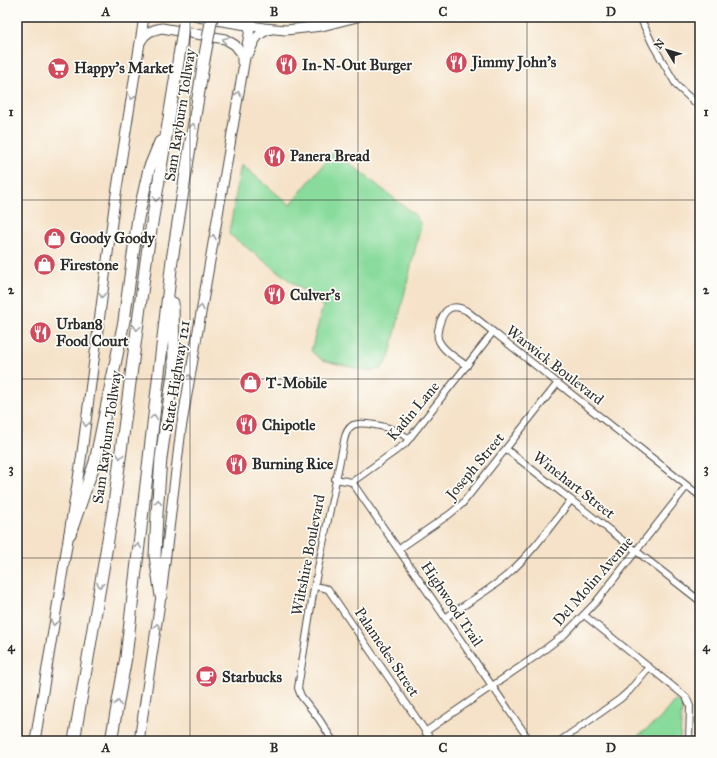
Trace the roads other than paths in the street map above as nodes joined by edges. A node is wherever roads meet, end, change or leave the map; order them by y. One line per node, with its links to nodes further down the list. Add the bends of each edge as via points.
1 (144, 17): 10 (main road)
2 (186, 17): 13 (highway, Sam Rayburn Tollway, bridge)
3 (198, 17): 8 (main road)
4 (212, 17): 14 (highway, Sam Rayburn Tollway, one-way to 4, bridge)
5 (357, 17): 7 (main road)
6 (640, 17): 12 (street, via 677,86)
7 (341, 19): 9 (main road, via 322,26)
8 (251, 21): 9 (main road); 11 (main road, State Highway 121)
9 (271, 28): 11 (main road, via 259,34 254,40)
10 (140, 42): 11 (main road, one-way to 10, via 242,54 235,45 225,39 162,28 144,35); 25 (main road, one-way to 25, via 115,200)
11 (242, 71): 29 (main road, State Highway 121, one-way to 11, via 180,429)
12 (700, 106)
13 (168, 119): 25 (highway, via 150,169 138,218 124,321 94,462); 37 (highway, Sam Rayburn Tollway, one-way to 37, via 147,254 114,504)
14 (172, 260): 29 (highway, one-way to 14, via 155,556 156,514 174,367); 38 (highway, Sam Rayburn Tollway, one-way to 14, via 126,657)
15 (493, 332): 16 (street, Kadin Lane); 16 (street, Warwick Boulevard, via 462,308 452,308 445,312 437,333 439,342); 17 (street, Warwick Boulevard)
16 (467, 366): 18 (street, Kadin Lane)
17 (557, 384): 19 (street, Joseph Street); 22 (street, Warwick Boulevard)
18 (410, 439): 20 (street, Wiltshire Boulevard, via 395,430 380,426 354,425 345,437); 21 (street, Kadin Lane, via 396,452)
19 (506, 448): 24 (street, Winehart Street); 26 (street, Joseph Street, via 462,504)
20 (336, 479): 21 (street); 28 (street, Wiltshire Boulevard)
21 (352, 482): 26 (street, Highwood Trail)
22 (687, 486): 23 (street, Warwick Boulevard); 27 (street, Del Molin Avenue)
23 (700, 496)
24 (571, 500): 27 (street, Winehart Street); 32 (street, via 516,567 499,582)
25 (70, 534): 36 (main road, one-way to 36)
26 (399, 550): 32 (street, Highwood Trail)
27 (636, 551): 30 (street, Winehart Street); 31 (street, Del Molin Avenue)
28 (315, 586): 35 (street, Palamedes Street, via 328,589); 40 (street, Wiltshire Boulevard, via 298,688)
29 (161, 596): 39 (main road, State Highway 121, one-way to 29)
30 (700, 601)
31 (584, 615): 33 (street); 34 (street, Del Molin Avenue, via 555,642)
32 (445, 618): 34 (street, Highwood Trail)
33 (649, 667): 43 (street, via 620,699); 44 (street, via 688,700)
34 (491, 686): 35 (street, Del Molin Avenue); 42 (street, Highwood Trail)
35 (425, 732): 41 (street, Palamedes Street)
36 (34, 741)
37 (74, 741)
38 (111, 741)
39 (139, 741)
40 (333, 741)
41 (432, 741)
42 (530, 741)
43 (560, 741)
44 (689, 741)

